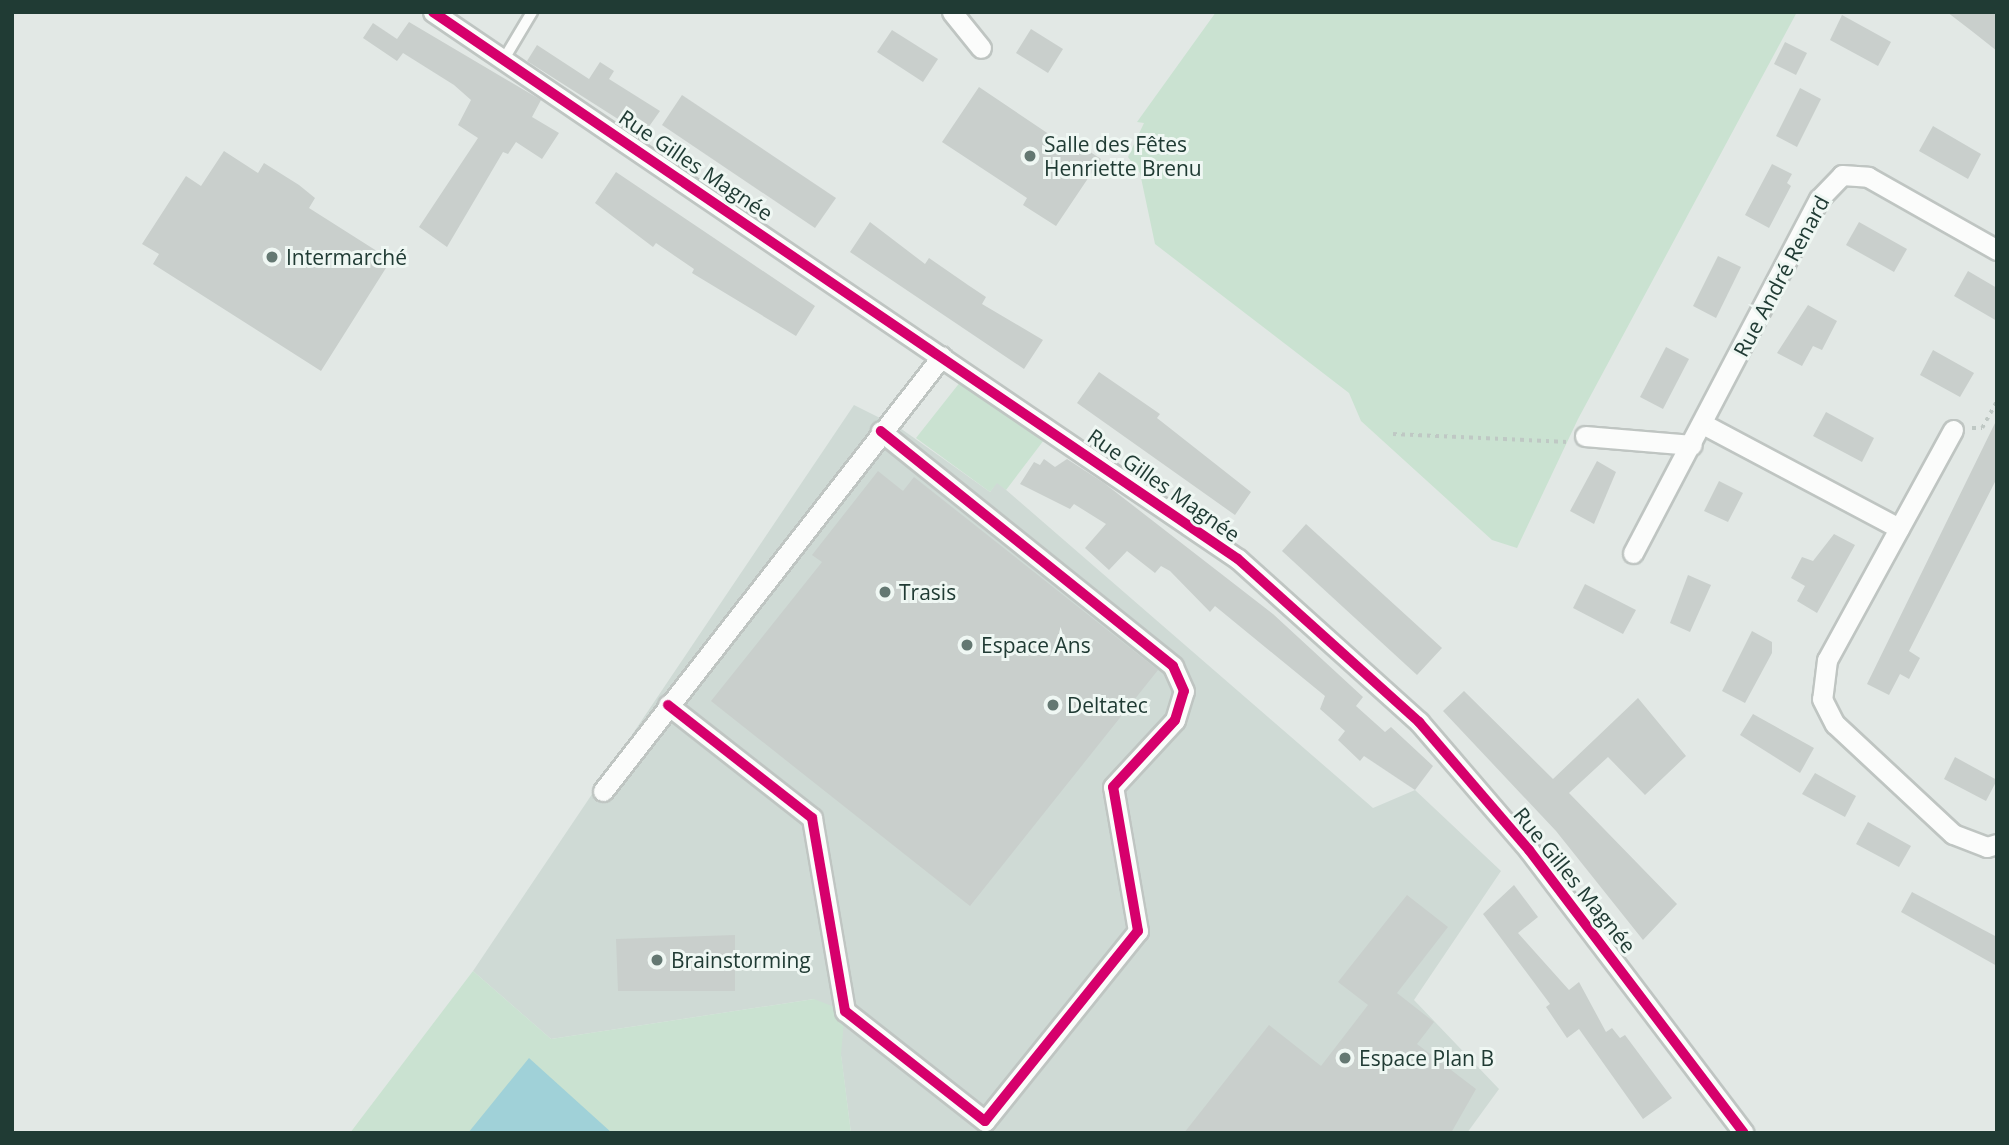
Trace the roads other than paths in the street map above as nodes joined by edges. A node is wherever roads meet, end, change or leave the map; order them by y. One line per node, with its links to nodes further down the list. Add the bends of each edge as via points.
1 (433, 12): 5 (street, Rue Gilles Magnée)
2 (532, 12): 5 (lane)
3 (952, 12): 4 (street)
4 (981, 48)
5 (504, 58): 7 (street, Rue Gilles Magnée)
6 (1997, 250): 8 (street, Rue André Renard, via 1868,177 1842,175 1819,198)
7 (942, 356): 10 (street); 18 (street, Rue Gilles Magnée, via 1238,559 1419,722 1529,850)
8 (1703, 424): 12 (street, Rue André Renard); 13 (street)
9 (1953, 429): 13 (street)
10 (881, 431): 15 (street); 15 (street, via 1173,666 1184,691 1175,720 1114,787 1138,931 985,1121 845,1011 812,818)
11 (1585, 436): 12 (street)
12 (1692, 445): 14 (street, Rue André Renard)
13 (1899, 528): 17 (street, via 1828,660 1822,699 1835,724 1953,834 1987,847)
14 (1633, 553)
15 (668, 705): 16 (street)
16 (603, 791)
17 (1997, 845)
18 (1744, 1133)

